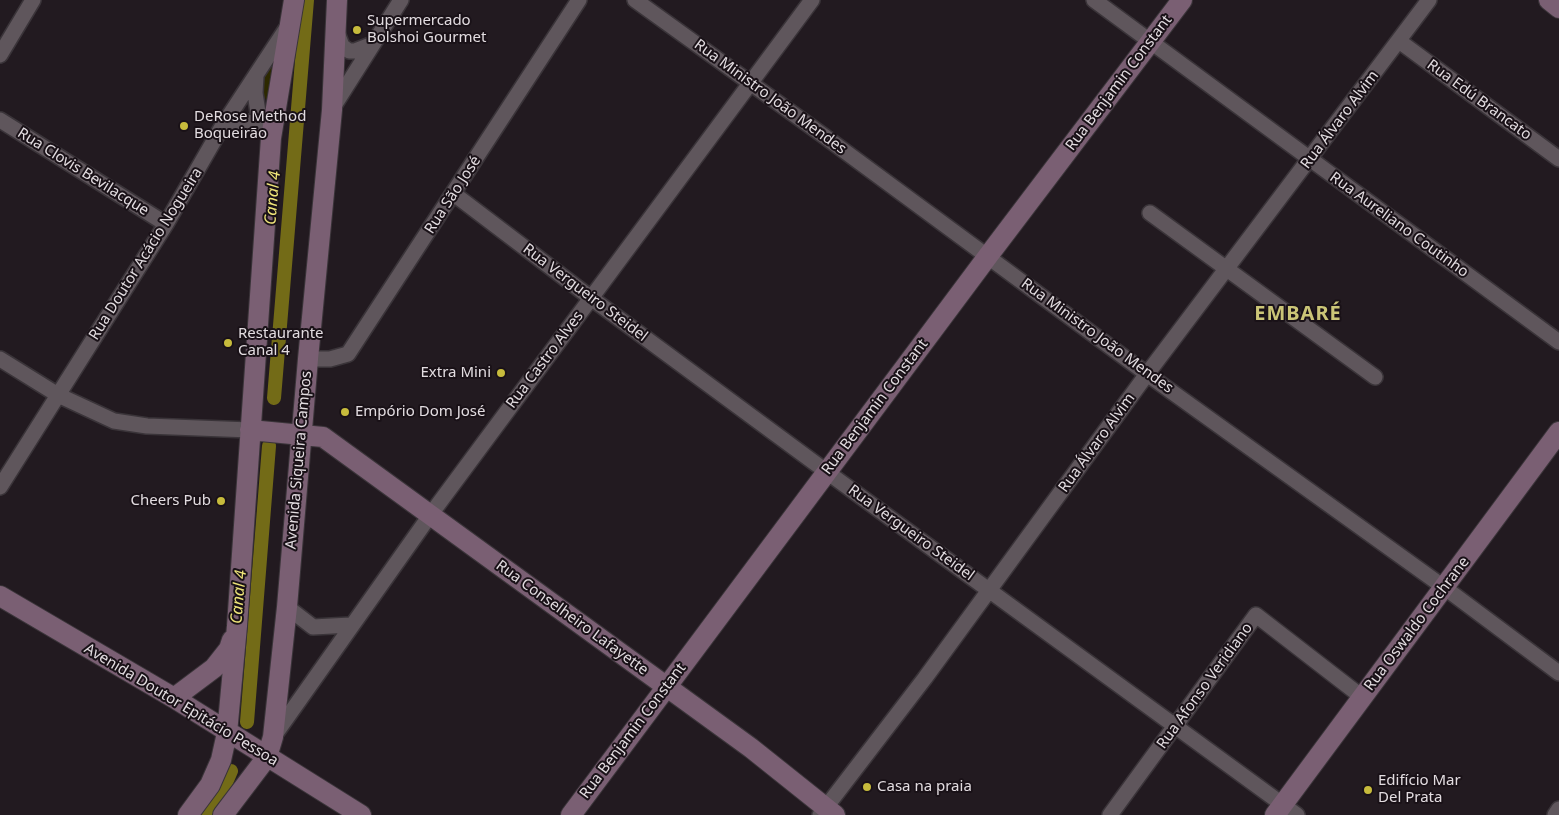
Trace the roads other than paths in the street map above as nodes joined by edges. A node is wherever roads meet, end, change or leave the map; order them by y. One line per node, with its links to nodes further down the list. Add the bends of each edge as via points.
1 (33, 0): 18 (street)
2 (294, 0): 13 (main road)
3 (337, 0): 14 (main road, Avenida Siqueira Campos)
4 (400, 0): 17 (street)
5 (579, 0): 27 (street, Rua São José)
6 (635, 0): 20 (street, Rua Ministro João Mendes)
7 (812, 0): 20 (street, Rua Castro Alves)
8 (1094, 0): 16 (street, Rua Aureliano Coutinho)
9 (1182, 0): 16 (main road, Rua Benjamin Constant)
10 (1429, 0): 15 (street, Rua Álvaro Alvim)
11 (1549, 0): 12 (main road)
12 (1559, 8)
13 (292, 20): 19 (street, Rua Doutor Acácio Nogueira); 24 (main road)
14 (334, 24): 17 (street, via 342,46 349,51); 21 (main road, Avenida Siqueira Campos)
15 (1399, 41): 25 (street, Rua Edú Brancato); 26 (street, Rua Álvaro Alvim)
16 (1151, 42): 26 (street, Rua Aureliano Coutinho); 30 (main road, Rua Benjamin Constant)
17 (373, 44): 21 (street)
18 (0, 55)
19 (256, 74): 23 (street, Rua Doutor Acácio Nogueira); 24 (street, via 254,93)
20 (750, 82): 30 (street, Rua Ministro João Mendes); 32 (street, Rua Castro Alves)
21 (332, 110): 35 (main road, Avenida Siqueira Campos)
22 (0, 120): 29 (street, Rua Clovis Bevilacque)
23 (223, 125): 24 (street, via 243,121); 29 (street, Rua Doutor Acácio Nogueira)
24 (265, 132): 39 (main road)
25 (1559, 159)
26 (1311, 160): 31 (street, Rua Álvaro Alvim); 33 (street, Rua Aureliano Coutinho)
27 (454, 194): 32 (street, Rua Vergueiro Steidel); 35 (street, Rua São José, via 348,354 330,360)
28 (1150, 213): 31 (street)
29 (166, 224): 38 (street, Rua Doutor Acácio Nogueira)
30 (988, 256): 36 (street, Rua Ministro João Mendes); 42 (main road, Rua Benjamin Constant)
31 (1228, 268): 36 (street, Rua Álvaro Alvim); 37 (street)
32 (591, 298): 42 (street, Rua Vergueiro Steidel); 44 (street, Rua Castro Alves)
33 (1559, 342)
34 (0, 359): 38 (street)
35 (308, 359): 41 (main road, Avenida Siqueira Campos)
36 (1147, 374): 45 (street, Rua Ministro João Mendes); 46 (street, Rua Álvaro Alvim)
37 (1376, 377)
38 (58, 395): 39 (street, via 101,417 133,425); 43 (street, Rua Doutor Acácio Nogueira)
39 (256, 431): 41 (main road, Rua Conselheiro Lafayette); 50 (main road)
40 (1559, 432): 45 (main road, Rua Oswaldo Cochrane)
41 (296, 434): 44 (main road, Rua Conselheiro Lafayette, via 323,437); 48 (main road, Avenida Siqueira Campos)
42 (827, 472): 46 (street, Rua Vergueiro Steidel); 52 (main road, Rua Benjamin Constant)
43 (0, 488)
44 (431, 514): 49 (street, Rua Castro Alves); 52 (main road, Rua Conselheiro Lafayette)
45 (1445, 588): 51 (street, Rua Ministro João Mendes); 53 (main road, Rua Oswaldo Cochrane)
46 (990, 590): 55 (street, Rua Vergueiro Steidel); 61 (street, Rua Álvaro Alvim)
47 (0, 596): 54 (main road, Avenida Doutor Epitácio Pessoa)
48 (287, 607): 49 (street, via 313,627); 57 (main road, Avenida Siqueira Campos)
49 (351, 625): 57 (street, Rua Castro Alves)
50 (237, 626): 54 (main road, via 222,660 206,676); 56 (main road)
51 (1559, 673)
52 (666, 687): 61 (main road, Rua Conselheiro Lafayette, via 751,748); 65 (main road, Rua Benjamin Constant)
53 (1362, 697): 55 (street, Rua Afonso Veridiano, via 1256,615); 60 (main road, Rua Oswaldo Cochrane)
54 (174, 698): 56 (main road, Avenida Doutor Epitácio Pessoa)
55 (1176, 726): 60 (street, Rua Vergueiro Steidel); 66 (street, Rua Afonso Veridiano)
56 (227, 733): 58 (main road, Avenida Doutor Epitácio Pessoa); 62 (main road, via 221,760 210,785)
57 (273, 737): 58 (main road, Avenida Siqueira Campos)
58 (267, 757): 63 (main road, Avenida Siqueira Campos); 64 (main road, Avenida Doutor Epitácio Pessoa)
59 (1559, 809): 67 (street)
60 (1285, 811)
61 (826, 813)
62 (188, 815)
63 (223, 815)
64 (361, 815)
65 (571, 815)
66 (1110, 815)
67 (1555, 815)

